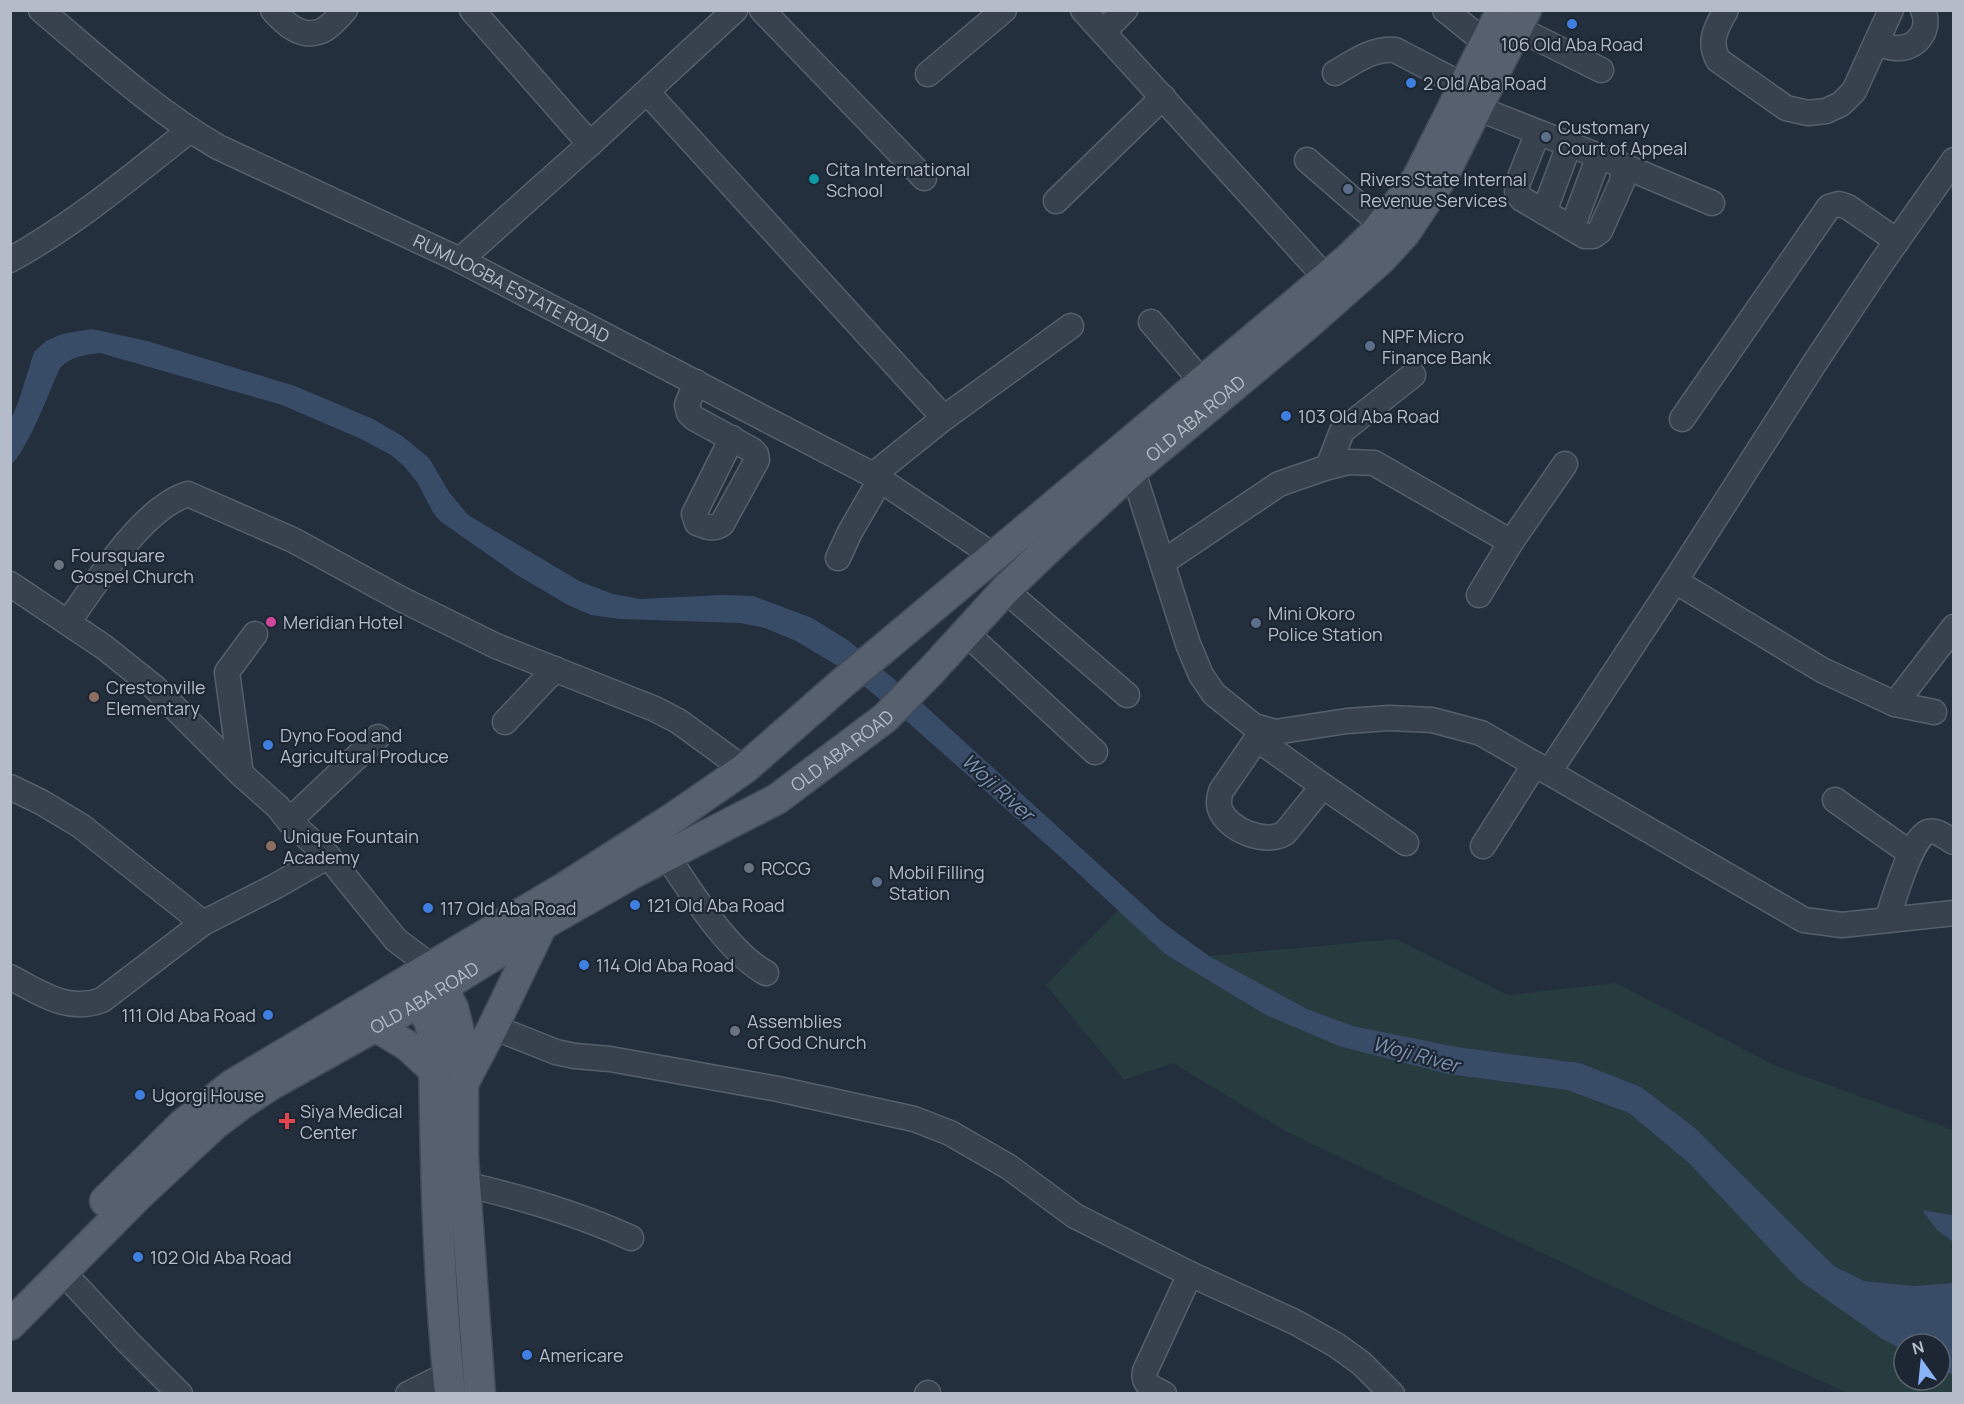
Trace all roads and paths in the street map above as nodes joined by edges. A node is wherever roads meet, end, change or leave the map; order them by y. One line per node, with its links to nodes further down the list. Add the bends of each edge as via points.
1 (41, 10): 24 (street, RUMUOGBA ESTATE ROAD)
2 (273, 10): 3 (street, via 301,33 319,32)
3 (345, 10)
4 (472, 10): 26 (street)
5 (735, 10): 21 (street)
6 (762, 10): 31 (street)
7 (1004, 10): 20 (street)
8 (1083, 10): 15 (street)
9 (1125, 10): 15 (street)
10 (1445, 10): 16 (street)
11 (1726, 10): 17 (street, via 1712,41 1718,60 1786,108 1808,113 1841,104 1854,91)
12 (1891, 10): 17 (street)
13 (1923, 10): 17 (street, via 1927,18 1925,31 1913,44 1899,48)
14 (1515, 16): 16 (main road, OLD ABA ROAD); 18 (street); 23 (main road, OLD ABA ROAD)
15 (1103, 32): 22 (street)
16 (1486, 43): 23 (main road, OLD ABA ROAD)
17 (1876, 43)
18 (1601, 70)
19 (1335, 73): 23 (street, via 1371,53 1395,50)
20 (928, 74)
21 (647, 92): 26 (street); 45 (street)
22 (1163, 97): 32 (street); 39 (street)
23 (1470, 97): 25 (street); 35 (main road, OLD ABA ROAD, via 1417,180); 48 (main road, OLD ABA ROAD, via 1444,174 1404,233 1380,260 1309,323)
24 (190, 130): 37 (street, via 43,242); 38 (street, RUMUOGBA ESTATE ROAD, via 218,147)
25 (1538, 132): 27 (street); 34 (street, via 1517,193)
26 (590, 144): 38 (street)
27 (1569, 145): 29 (street); 34 (street)
28 (1307, 160): 35 (street)
29 (1609, 160): 33 (street); 34 (street, via 1572,228)
30 (1953, 160): 36 (street)
31 (924, 178)
32 (1056, 201)
33 (1712, 203)
34 (1544, 212)
35 (1382, 225): 39 (main road, OLD ABA ROAD)
36 (1897, 241): 46 (street, via 1848,207 1829,207); 56 (street)
37 (10, 260)
38 (460, 260): 43 (street, RUMUOGBA ESTATE ROAD)
39 (1326, 278): 44 (main road, OLD ABA ROAD)
40 (1150, 322): 44 (street, via 1178,340)
41 (1071, 326): 45 (street)
42 (1413, 375): 50 (street, via 1342,431)
43 (696, 382): 47 (street, via 687,405 689,413); 51 (street, RUMUOGBA ESTATE ROAD)
44 (1202, 382): 48 (main road, OLD ABA ROAD)
45 (944, 418): 51 (street)
46 (1682, 419)
47 (732, 438)
48 (1129, 458): 53 (main road, OLD ABA ROAD); 55 (street); 58 (main road, OLD ABA ROAD)
49 (1565, 464): 52 (street)
50 (1328, 467): 52 (street, via 1349,462 1374,463); 55 (street, via 1280,484)
51 (876, 477): 53 (street, RUMUOGBA ESTATE ROAD); 54 (street)
52 (1511, 542): 59 (street)
53 (994, 556): 73 (main road, OLD ABA ROAD)
54 (838, 558)
55 (1162, 562): 69 (street, via 1201,675 1214,694)
56 (1675, 581): 66 (street, via 1822,670); 72 (street)
57 (10, 584): 60 (street)
58 (1005, 590): 62 (main road, OLD ABA ROAD); 65 (street)
59 (1479, 595)
60 (68, 622): 64 (street, via 129,539 157,513 188,494 293,540 496,646); 74 (street, via 154,687)
61 (1953, 627): 66 (street)
62 (966, 633): 71 (street); 84 (main road, OLD ABA ROAD, via 885,718 777,799)
63 (255, 634): 74 (street, via 227,672)
64 (555, 669): 68 (street); 73 (street, via 678,721)
65 (1127, 695)
66 (1895, 704): 67 (street)
67 (1934, 712)
68 (505, 722)
69 (1260, 734): 72 (street, via 1347,721 1432,720 1481,733); 75 (street); 75 (street, via 1221,791 1219,805 1229,822 1254,836 1280,836)
70 (378, 736): 78 (street)
71 (1095, 752)
72 (1542, 768): 81 (street); 86 (street, via 1804,920 1842,925)
73 (744, 769): 91 (main road, OLD ABA ROAD)
74 (241, 774): 78 (street)
75 (1323, 786): 80 (street)
76 (10, 787): 87 (street, via 81,826)
77 (1835, 800): 82 (street)
78 (289, 821): 83 (street)
79 (1953, 842): 82 (street, via 1930,831 1924,833)
80 (1406, 843)
81 (1483, 846)
82 (1910, 853): 86 (street)
83 (328, 856): 87 (street); 91 (street, via 396,940)
84 (667, 856): 88 (main road, OLD ABA ROAD); 89 (street, via 740,953)
85 (1953, 913): 86 (street)
86 (1887, 920)
87 (203, 923): 90 (street, via 102,1000 89,1005 72,1005 48,997)
88 (542, 925): 91 (main road, OLD ABA ROAD); 93 (main road)
89 (766, 973)
90 (10, 977)
91 (425, 984): 92 (main road, OLD ABA ROAD); 94 (main road); 95 (main road, via 453,1008 463,1048); 100 (main road, OLD ABA ROAD, via 241,1079 205,1106 145,1160)
92 (375, 1026): 94 (main road, via 408,1046); 98 (main road, OLD ABA ROAD, via 272,1084 215,1124)
93 (493, 1027): 95 (main road); 99 (street, via 556,1052 778,1089 914,1119 981,1150 1075,1216)
94 (434, 1070): 102 (main road, via 436,1188)
95 (463, 1083): 96 (main road)
96 (465, 1184): 97 (street, via 557,1208); 105 (main road)
97 (631, 1238)
98 (63, 1272): 101 (main road, OLD ABA ROAD); 104 (street)
99 (1190, 1274): 106 (street, via 1145,1371 1148,1385); 107 (street, via 1336,1345)
100 (10, 1297)
101 (10, 1325)
102 (449, 1384): 103 (street)
103 (410, 1393)
104 (180, 1394)
105 (480, 1394)
106 (1164, 1394)
107 (1392, 1394)

